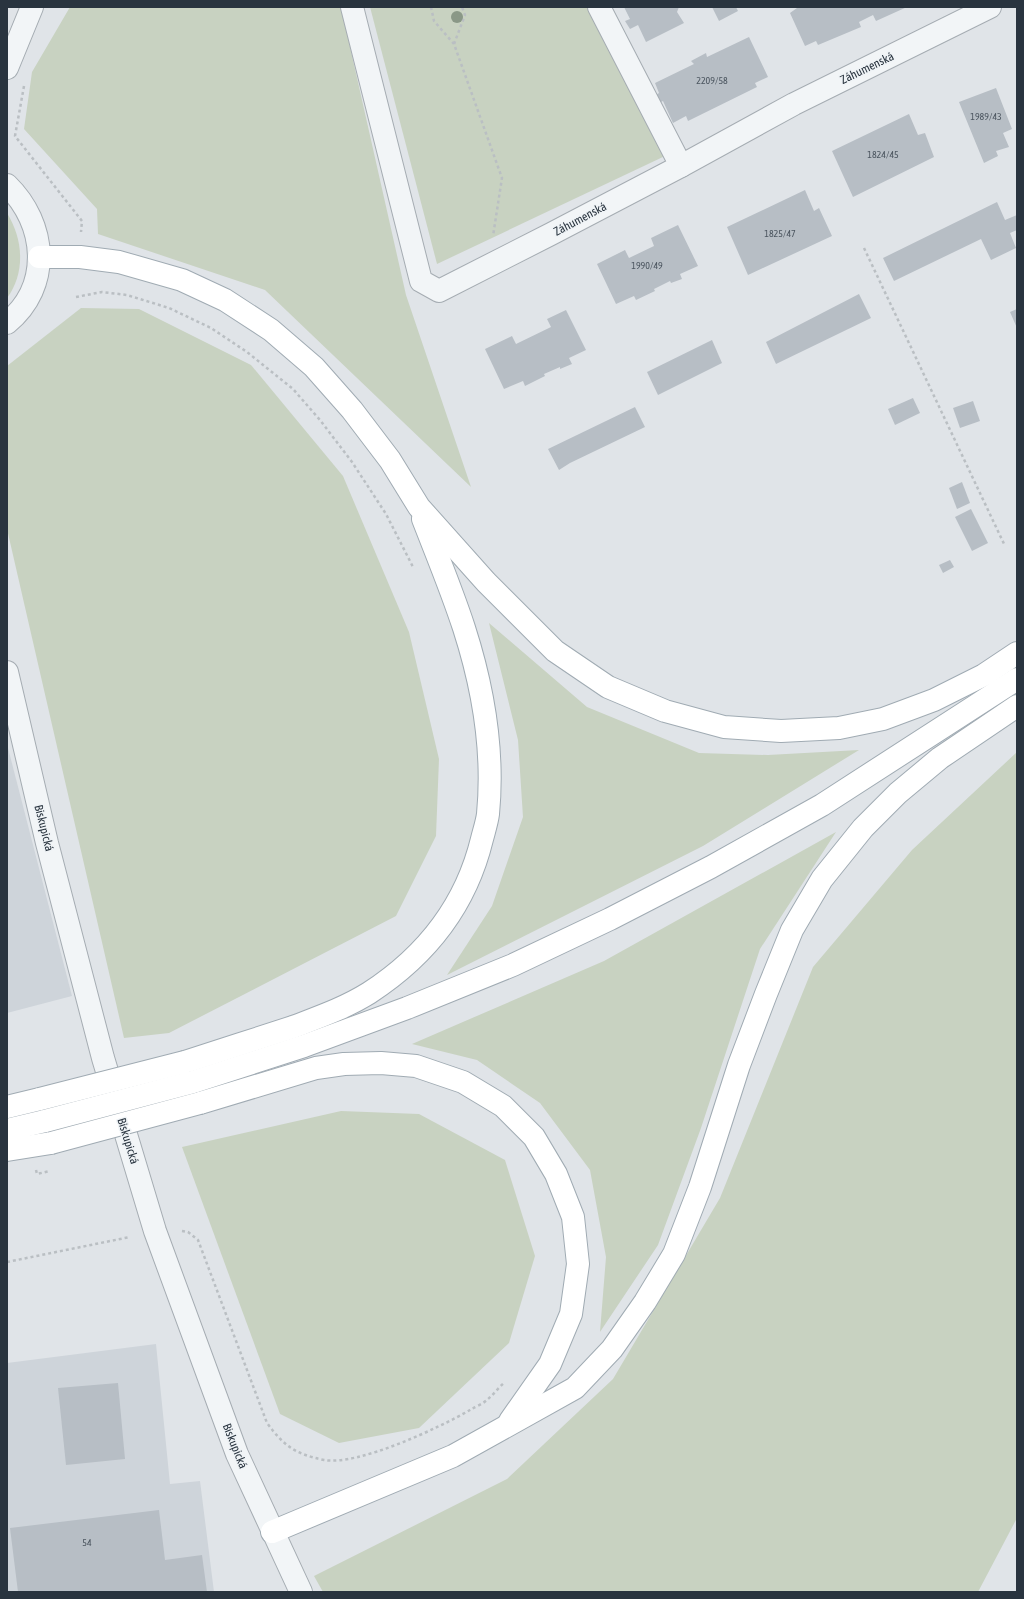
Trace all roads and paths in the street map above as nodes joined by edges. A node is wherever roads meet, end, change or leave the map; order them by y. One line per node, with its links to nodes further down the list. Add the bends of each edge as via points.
1 (32, 7): 8 (street)
2 (352, 7): 15 (street, Záhumenská, via 421,281 439,291)
3 (430, 7): 7 (path, via 434,21)
4 (462, 7): 7 (path, via 465,15)
5 (599, 7): 10 (street)
6 (990, 7): 10 (street, Záhumenská, via 794,104)
7 (454, 44): 15 (path, via 502,178 493,238)
8 (7, 68)
9 (15, 136): 14 (path, via 82,221)
10 (681, 166): 15 (street, Záhumenská)
11 (7, 185): 13 (street, via 19,198 35,227)
12 (864, 248): 19 (path)
13 (39, 257): 14 (main road); 17 (street, via 37,276 31,292 23,306)
14 (80, 258): 18 (main road, via 119,262 182,280 225,300 271,330 314,367 352,410 390,460)
15 (502, 259)
16 (76, 297): 20 (path, via 102,292 127,295 169,308 211,328 248,352 293,389 343,450 386,514)
17 (7, 323)
18 (419, 507): 21 (main road, via 486,582 555,651 608,687 665,711 724,727 781,731 839,728 883,719 934,700 984,675); 25 (main road, bridge, via 464,628 478,677 490,767 488,816 477,860 459,900 436,936 398,973 326,1015 185,1062)
19 (1005, 546)
20 (416, 573)
21 (1017, 652)
22 (7, 672): 33 (street, Biskupická, via 47,843 103,1058 155,1231 237,1454)
23 (1017, 679): 26 (main road, bridge, via 822,805 610,919 513,965 304,1046 193,1082)
24 (1012, 710): 32 (main road, via 940,758 898,793 863,828 822,879 792,930 766,994 739,1065 700,1187 674,1254 612,1349 574,1388)
25 (7, 1107)
26 (7, 1130)
27 (7, 1150): 32 (main road, bridge, via 51,1143 200,1103 316,1068 381,1063 416,1066 463,1082 503,1106 534,1137 556,1174 573,1218 578,1264 571,1314 550,1364)
28 (180, 1230): 31 (path, via 188,1232 198,1240 267,1423 278,1439 289,1448 325,1460 339,1460 398,1444 446,1424 487,1400)
29 (137, 1235): 30 (path)
30 (7, 1262)
31 (507, 1379)
32 (507, 1426): 33 (main road, via 454,1456)
33 (272, 1532): 34 (street, Biskupická)
34 (301, 1592)

